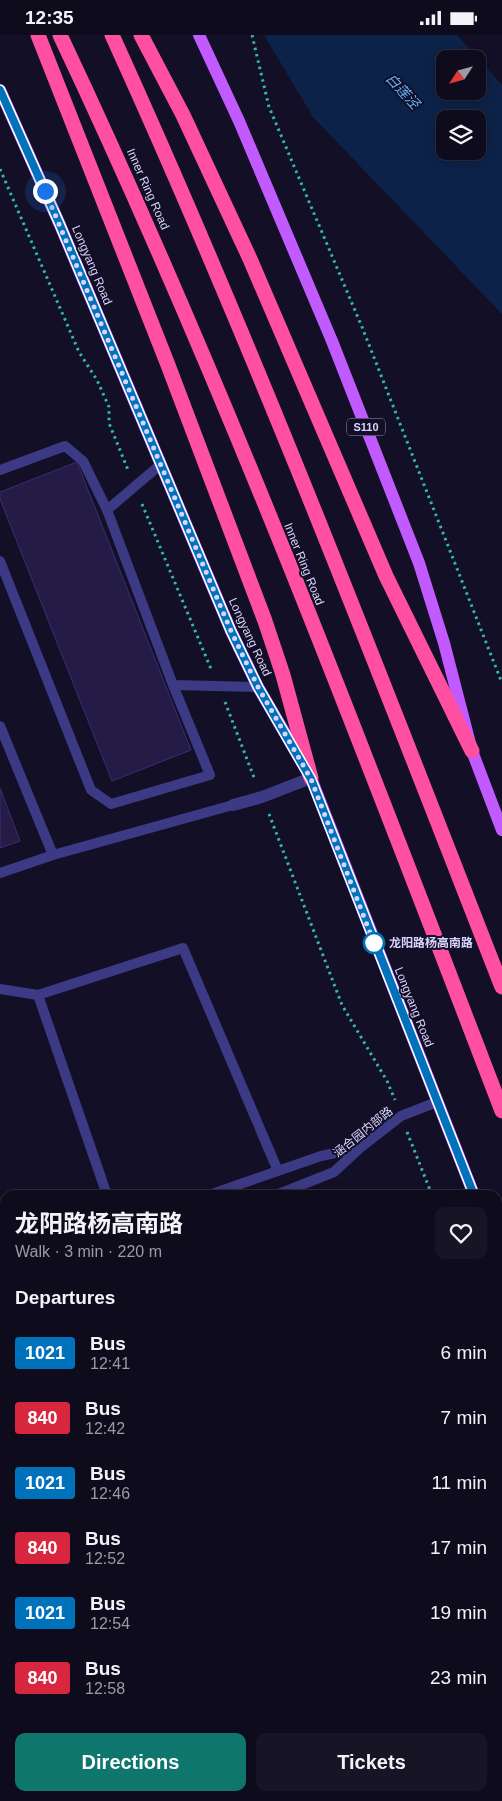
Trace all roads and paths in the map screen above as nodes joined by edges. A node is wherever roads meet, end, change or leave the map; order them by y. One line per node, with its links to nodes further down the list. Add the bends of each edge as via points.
1 (38, 35): 17 (highway, via 265,621)
2 (60, 35): 26 (highway, Inner Ring Road, via 124,170 219,391 370,768)
3 (112, 35): 22 (highway, via 260,372)
4 (141, 35): 16 (highway, via 183,115 250,259 386,576)
5 (199, 35): 16 (main road, S110, via 332,341 419,563)
6 (252, 35): 12 (path, via 269,107 362,327)
7 (0, 90): 8 (main road, Longyang Road)
8 (160, 465): 10 (lane); 14 (main road, Longyang Road)
9 (0, 470): 10 (lane, via 65,446 83,461)
10 (107, 510): 13 (lane)
11 (0, 561): 13 (lane, via 91,790 111,804 210,775)
12 (502, 683)
13 (173, 685): 14 (lane)
14 (258, 687): 17 (main road, Longyang Road)
15 (0, 726): 20 (lane)
16 (472, 751): 19 (main road, S110)
17 (311, 779): 18 (street); 25 (main road, Longyang Road)
18 (233, 805): 20 (lane)
19 (502, 830)
20 (53, 855): 21 (lane)
21 (0, 873)
22 (502, 987)
23 (0, 989): 24 (lane)
24 (38, 995): 28 (lane, via 183,947); 29 (lane)
25 (437, 1101): 27 (lane, 涵合园内部路, via 401,1116); 32 (main road, Longyang Road)
26 (502, 1111)
27 (360, 1148): 28 (lane, via 321,1156); 31 (lane, 涵合园内部路, via 334,1172)
28 (278, 1171): 30 (lane)
29 (105, 1190)
30 (223, 1190)
31 (289, 1190)
32 (472, 1190)

